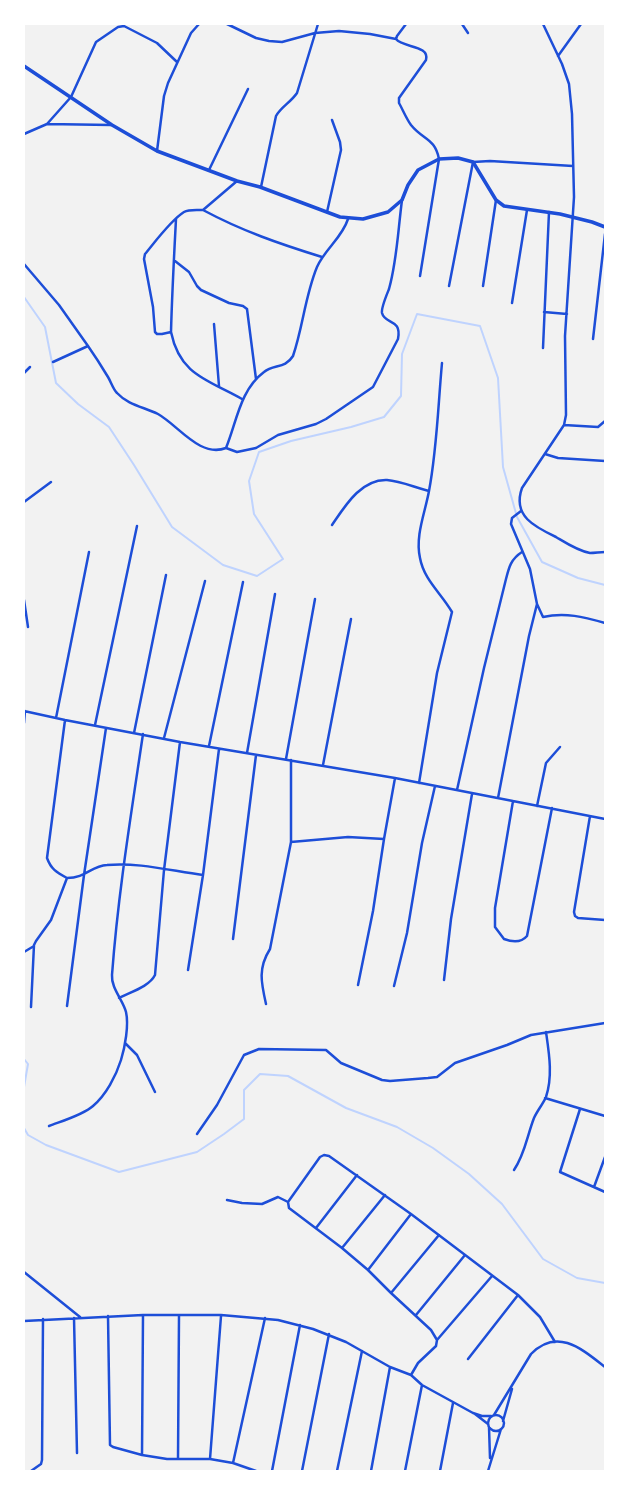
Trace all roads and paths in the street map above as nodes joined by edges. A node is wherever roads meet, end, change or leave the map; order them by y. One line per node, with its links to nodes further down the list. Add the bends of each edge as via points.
1 (199, 24): 12 (street, via 191,33)
2 (227, 24): 8 (street, via 256,38 269,41 286,41)
3 (318, 24): 8 (street)
4 (406, 24): 10 (street)
5 (462, 24): 9 (street)
6 (543, 24): 11 (street)
7 (581, 24): 11 (street)
8 (315, 33): 10 (street, via 339,31); 26 (street, via 297,93 276,116)
9 (468, 33)
10 (396, 39): 21 (street, via 399,43 422,49 427,56 399,98 399,102 411,125 435,146)
11 (558, 56): 23 (street, via 571,96)
12 (177, 62): 15 (street, via 156,43 124,26 118,27 96,42); 20 (street, via 164,96)
13 (24, 66): 15 (street)
14 (248, 89): 24 (street)
15 (71, 97): 17 (street); 18 (street)
16 (332, 120): 32 (street, via 341,150)
17 (47, 124): 18 (street); 19 (street)
18 (112, 125): 20 (street)
19 (24, 134)
20 (157, 151): 24 (street)
21 (439, 160): 22 (street, via 458,158); 27 (street, via 418,170); 41 (street)
22 (473, 162): 23 (street); 28 (street); 42 (street)
23 (573, 166): 33 (street)
24 (209, 170): 25 (street)
25 (237, 181): 26 (street); 29 (street)
26 (260, 187): 32 (street)
27 (402, 200): 35 (street, via 388,212 364,219); 61 (street, via 393,270 382,310 384,316 398,326 398,339 373,387 316,424 278,435 256,448 237,452)
28 (496, 200): 30 (street, via 508,207); 43 (street)
29 (203, 210): 34 (street, via 184,212); 38 (street, via 226,223 270,241)
30 (527, 210): 31 (street); 44 (street)
31 (549, 212): 33 (street); 45 (street)
32 (327, 213): 35 (street)
33 (573, 217): 36 (street); 46 (street)
34 (176, 219): 39 (street); 48 (street, via 145,254 144,259 155,332)
35 (348, 219): 38 (street, via 343,231)
36 (605, 227)
37 (605, 234): 49 (street)
38 (322, 257): 56 (street, via 311,282 293,356 289,362 265,371)
39 (175, 260): 48 (street, via 172,274); 56 (street, via 191,274 201,290 247,309)
40 (24, 264): 50 (street, via 59,305)
41 (420, 276)
42 (450, 286)
43 (483, 286)
44 (512, 303)
45 (544, 312): 46 (street); 51 (street)
46 (567, 314): 60 (street)
47 (214, 324): 57 (street)
48 (170, 332): 57 (street, via 187,367 199,377)
49 (593, 339)
50 (88, 346): 52 (street); 61 (street, via 117,393 125,399 135,406 157,414 192,441 208,449 216,451)
51 (543, 348)
52 (54, 362)
53 (442, 364): 65 (street)
54 (30, 367): 55 (street)
55 (24, 373)
56 (256, 379): 58 (street)
57 (219, 386): 58 (street)
58 (242, 399): 61 (street)
59 (605, 421): 60 (street, via 598,427)
60 (564, 425): 62 (street)
61 (226, 448)
62 (545, 454): 63 (street, via 558,458); 67 (street, via 522,488)
63 (605, 461)
64 (51, 482): 66 (street)
65 (429, 491): 68 (street, via 389,480 375,482 354,495); 102 (street, via 419,557 431,585 452,612 437,673)
66 (24, 502)
67 (521, 511): 71 (street, via 511,521); 72 (street, via 537,528 579,550 589,553)
68 (332, 525)
69 (137, 526): 87 (street)
70 (89, 552): 84 (street)
71 (522, 552): 79 (street, via 530,568); 104 (street, via 509,565)
72 (605, 552)
73 (166, 575): 89 (street)
74 (205, 581): 91 (street)
75 (243, 582): 93 (street)
76 (275, 594): 96 (street)
77 (315, 599): 98 (street)
78 (24, 600): 82 (street)
79 (537, 604): 81 (street, via 543,617 571,614); 106 (street)
80 (352, 619): 100 (street)
81 (605, 623)
82 (28, 627)
83 (25, 711): 84 (street); 86 (street)
84 (56, 718): 85 (street)
85 (65, 720): 87 (street); 118 (street, via 47,858 55,872)
86 (24, 723)
87 (95, 725): 88 (street)
88 (106, 728): 89 (street); 116 (street)
89 (134, 733): 90 (street)
90 (143, 734): 91 (street); 114 (street)
91 (164, 738): 92 (street)
92 (180, 742): 93 (street); 115 (street)
93 (209, 746): 95 (street)
94 (560, 747): 108 (street, via 546,763)
95 (219, 748): 96 (street); 117 (street)
96 (247, 753): 97 (street)
97 (256, 755): 98 (street); 120 (street)
98 (286, 759): 99 (street)
99 (291, 760): 100 (street); 113 (street)
100 (323, 765): 101 (street)
101 (396, 778): 102 (street); 112 (street)
102 (419, 783): 103 (street)
103 (435, 786): 104 (street); 126 (street, via 422,843 407,933)
104 (457, 790): 105 (street)
105 (472, 794): 106 (street); 124 (street, via 451,919)
106 (498, 798): 107 (street)
107 (512, 801): 108 (street); 109 (street, via 495,908 495,927 504,939 509,941 519,941 527,936)
108 (537, 806): 109 (street)
109 (552, 808): 110 (street)
110 (590, 816): 111 (street); 119 (street, via 574,912 578,918)
111 (605, 819)
112 (384, 839): 113 (street, via 348,837); 125 (street)
113 (291, 842): 128 (street, via 270,949 262,966 261,983)
114 (124, 864): 115 (street); 116 (street, via 98,866); 127 (street, via 112,978)
115 (164, 870): 117 (street); 127 (street, via 155,976 147,984)
116 (84, 875): 118 (street); 129 (street)
117 (203, 875): 123 (street)
118 (67, 878): 121 (street, via 51,920)
119 (605, 920)
120 (233, 939)
121 (34, 945): 122 (street); 130 (street)
122 (24, 952)
123 (188, 970)
124 (444, 980)
125 (358, 985)
126 (394, 986)
127 (119, 998): 133 (street, via 126,1012)
128 (266, 1004)
129 (67, 1006)
130 (31, 1007)
131 (605, 1023): 132 (street)
132 (546, 1032): 135 (street, via 550,1080); 139 (street, via 455,1063 437,1077 390,1081 341,1063 326,1050 259,1049 244,1055 217,1105)
133 (125, 1043): 134 (street, via 137,1055); 138 (street, via 114,1079 92,1107)
134 (155, 1092)
135 (545, 1098): 136 (street); 141 (street, via 534,1119 521,1160)
136 (580, 1109): 137 (street); 143 (street, via 560,1172)
137 (605, 1116)
138 (49, 1126)
139 (197, 1134)
140 (605, 1157): 143 (street)
141 (514, 1170)
142 (357, 1175): 145 (street); 147 (street, via 324,1155); 149 (street)
143 (594, 1187): 144 (street)
144 (605, 1192)
145 (385, 1195): 148 (street); 151 (street)
146 (227, 1200): 147 (street, via 262,1204 278,1197)
147 (288, 1202): 149 (street, via 289,1208)
148 (411, 1214): 150 (street); 153 (street)
149 (316, 1228): 151 (street)
150 (438, 1235): 152 (street); 156 (street)
151 (342, 1248): 153 (street)
152 (465, 1255): 155 (street); 159 (street)
153 (368, 1270): 156 (street)
154 (24, 1272): 163 (street)
155 (492, 1276): 157 (street); 170 (street)
156 (391, 1293): 159 (street)
157 (518, 1295): 171 (street, via 540,1317); 173 (street)
158 (143, 1315): 160 (street); 161 (street); 186 (street)
159 (416, 1315): 170 (street, via 431,1330)
160 (108, 1316): 163 (street); 186 (street, via 110,1445)
161 (180, 1316): 162 (street); 187 (street)
162 (221, 1316): 165 (street); 188 (street)
163 (80, 1317): 164 (street)
164 (74, 1318): 166 (street); 185 (street)
165 (265, 1318): 168 (street); 190 (street)
166 (43, 1319): 167 (street); 191 (street, via 42,1460 41,1464)
167 (24, 1321)
168 (300, 1325): 169 (street); 193 (street)
169 (329, 1334): 172 (street); 194 (street)
170 (436, 1340): 176 (street, via 436,1346 418,1363)
171 (555, 1342): 175 (street, via 561,1341 578,1348); 177 (street, via 545,1343 537,1348)
172 (362, 1350): 174 (street); 195 (street)
173 (468, 1359)
174 (390, 1367): 176 (street); 196 (street)
175 (605, 1367)
176 (411, 1375): 178 (street)
177 (513, 1384): 181 (street); 182 (street)
178 (422, 1385): 179 (street); 197 (street)
179 (453, 1402): 180 (street); 198 (street)
180 (473, 1413): 181 (street); 183 (street)
181 (493, 1416): 182 (street, via 499,1416); 183 (street)
182 (503, 1422): 184 (street)
183 (488, 1425): 184 (street, via 494,1431); 189 (street)
184 (501, 1428): 189 (street)
185 (77, 1453)
186 (142, 1455): 187 (street)
187 (178, 1459): 188 (street)
188 (210, 1459): 190 (street)
189 (489, 1462): 199 (street)
190 (233, 1463): 192 (street)
191 (31, 1471)
192 (256, 1471)
193 (272, 1471)
194 (302, 1471)
195 (337, 1471)
196 (371, 1471)
197 (405, 1471)
198 (440, 1471)
199 (488, 1471)

